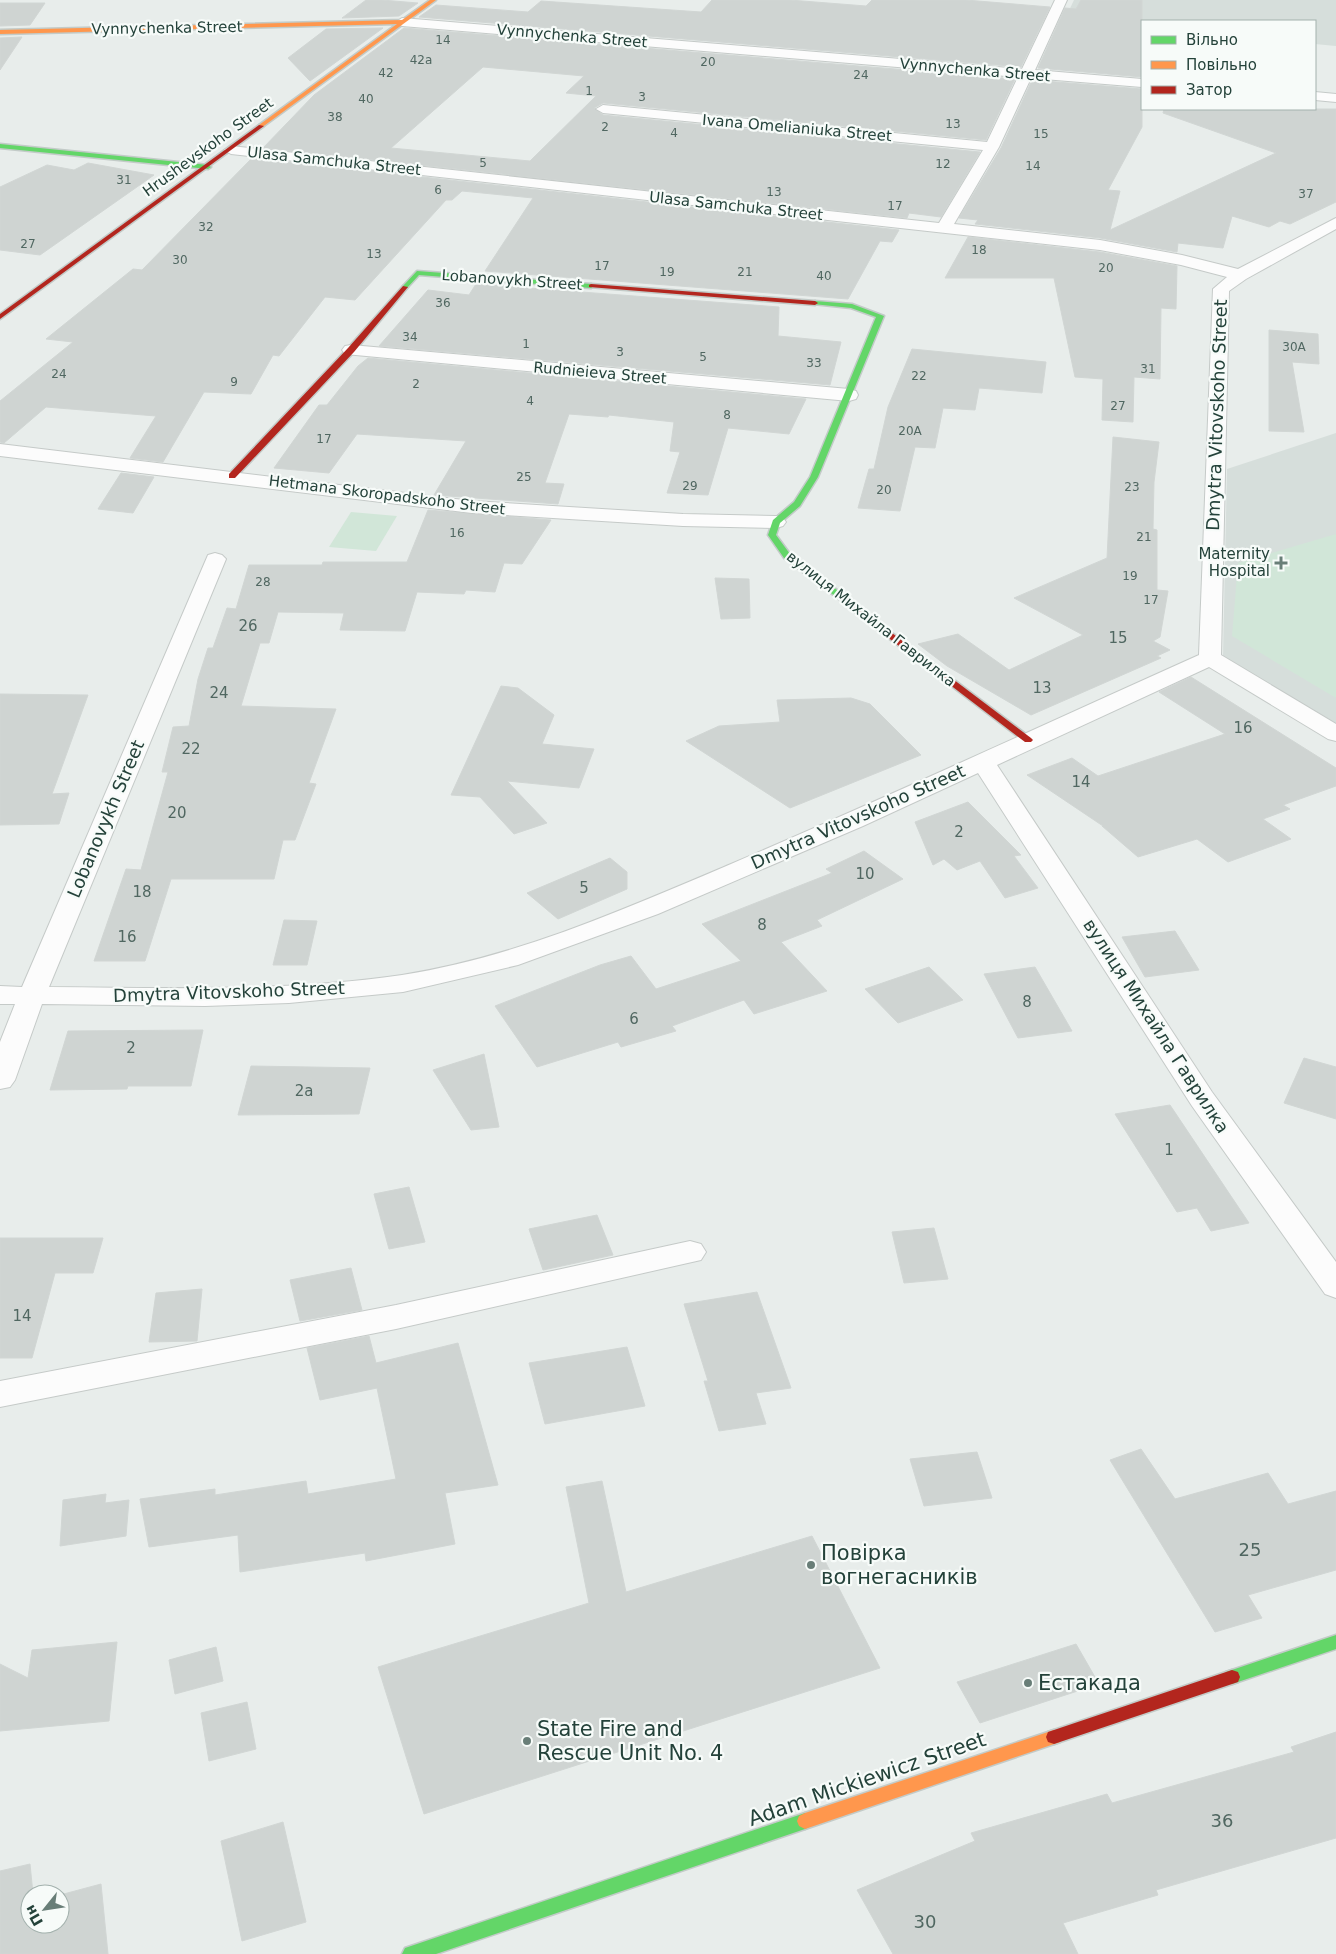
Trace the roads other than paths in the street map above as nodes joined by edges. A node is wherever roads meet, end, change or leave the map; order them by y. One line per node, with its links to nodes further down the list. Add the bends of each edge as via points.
1 (433, 0): 3 (street, Hrushevskoho Street)
2 (1061, 0): 5 (street)
3 (402, 22): 4 (street, Vynnychenka Street); 5 (street, Vynnychenka Street); 12 (street, Hrushevskoho Street)
4 (0, 32)
5 (1025, 74): 6 (street, Vynnychenka Street); 11 (street)
6 (1141, 83)
7 (1316, 96): 8 (street)
8 (1336, 98)
9 (603, 110): 11 (street, Ivana Omelianiuka Street)
10 (0, 146): 13 (street)
11 (992, 147): 15 (street)
12 (231, 150): 13 (street, Hrushevskoho Street); 15 (street, Ulasa Samchuka Street)
13 (208, 167): 17 (street, Hrushevskoho Street)
14 (1336, 223): 16 (street, Dmytra Vitovskoho Street)
15 (943, 229): 16 (street, Ulasa Samchuka Street, via 1100,245)
16 (1240, 274): 24 (street, Dmytra Vitovskoho Street, via 1221,290)
17 (0, 317)
18 (351, 350): 19 (street, Rudnieieva Street); 19 (street, Lobanovykh Street, via 417,273 852,306 880,316); 21 (street, Lobanovykh Street)
19 (849, 395): 22 (street, via 814,477 797,504)
20 (0, 450): 21 (street, Hetmana Skoropadskoho Street)
21 (232, 476): 22 (street, Hetmana Skoropadskoho Street, via 472,507 683,520)
22 (776, 522): 26 (street, вулиця Михайла Гаврилка, via 772,535 787,556)
23 (215, 559): 29 (street, Lobanovykh Street)
24 (1210, 658): 25 (street); 26 (street, Dmytra Vitovskoho Street)
25 (1336, 734)
26 (1028, 740): 27 (street, Dmytra Vitovskoho Street)
27 (983, 762): 29 (street, Dmytra Vitovskoho Street, via 658,904 518,957 403,983 289,994); 32 (street, вулиця Михайла Гаврилка, via 1202,1099)
28 (0, 995): 29 (street, Dmytra Vitovskoho Street)
29 (31, 997): 30 (street, Lobanovykh Street)
30 (0, 1080)
31 (690, 1252): 33 (street, via 396,1316)
32 (1336, 1286)
33 (0, 1394)
34 (1336, 1642): 35 (street, Adam Mickiewicz Street)
35 (411, 1954)

